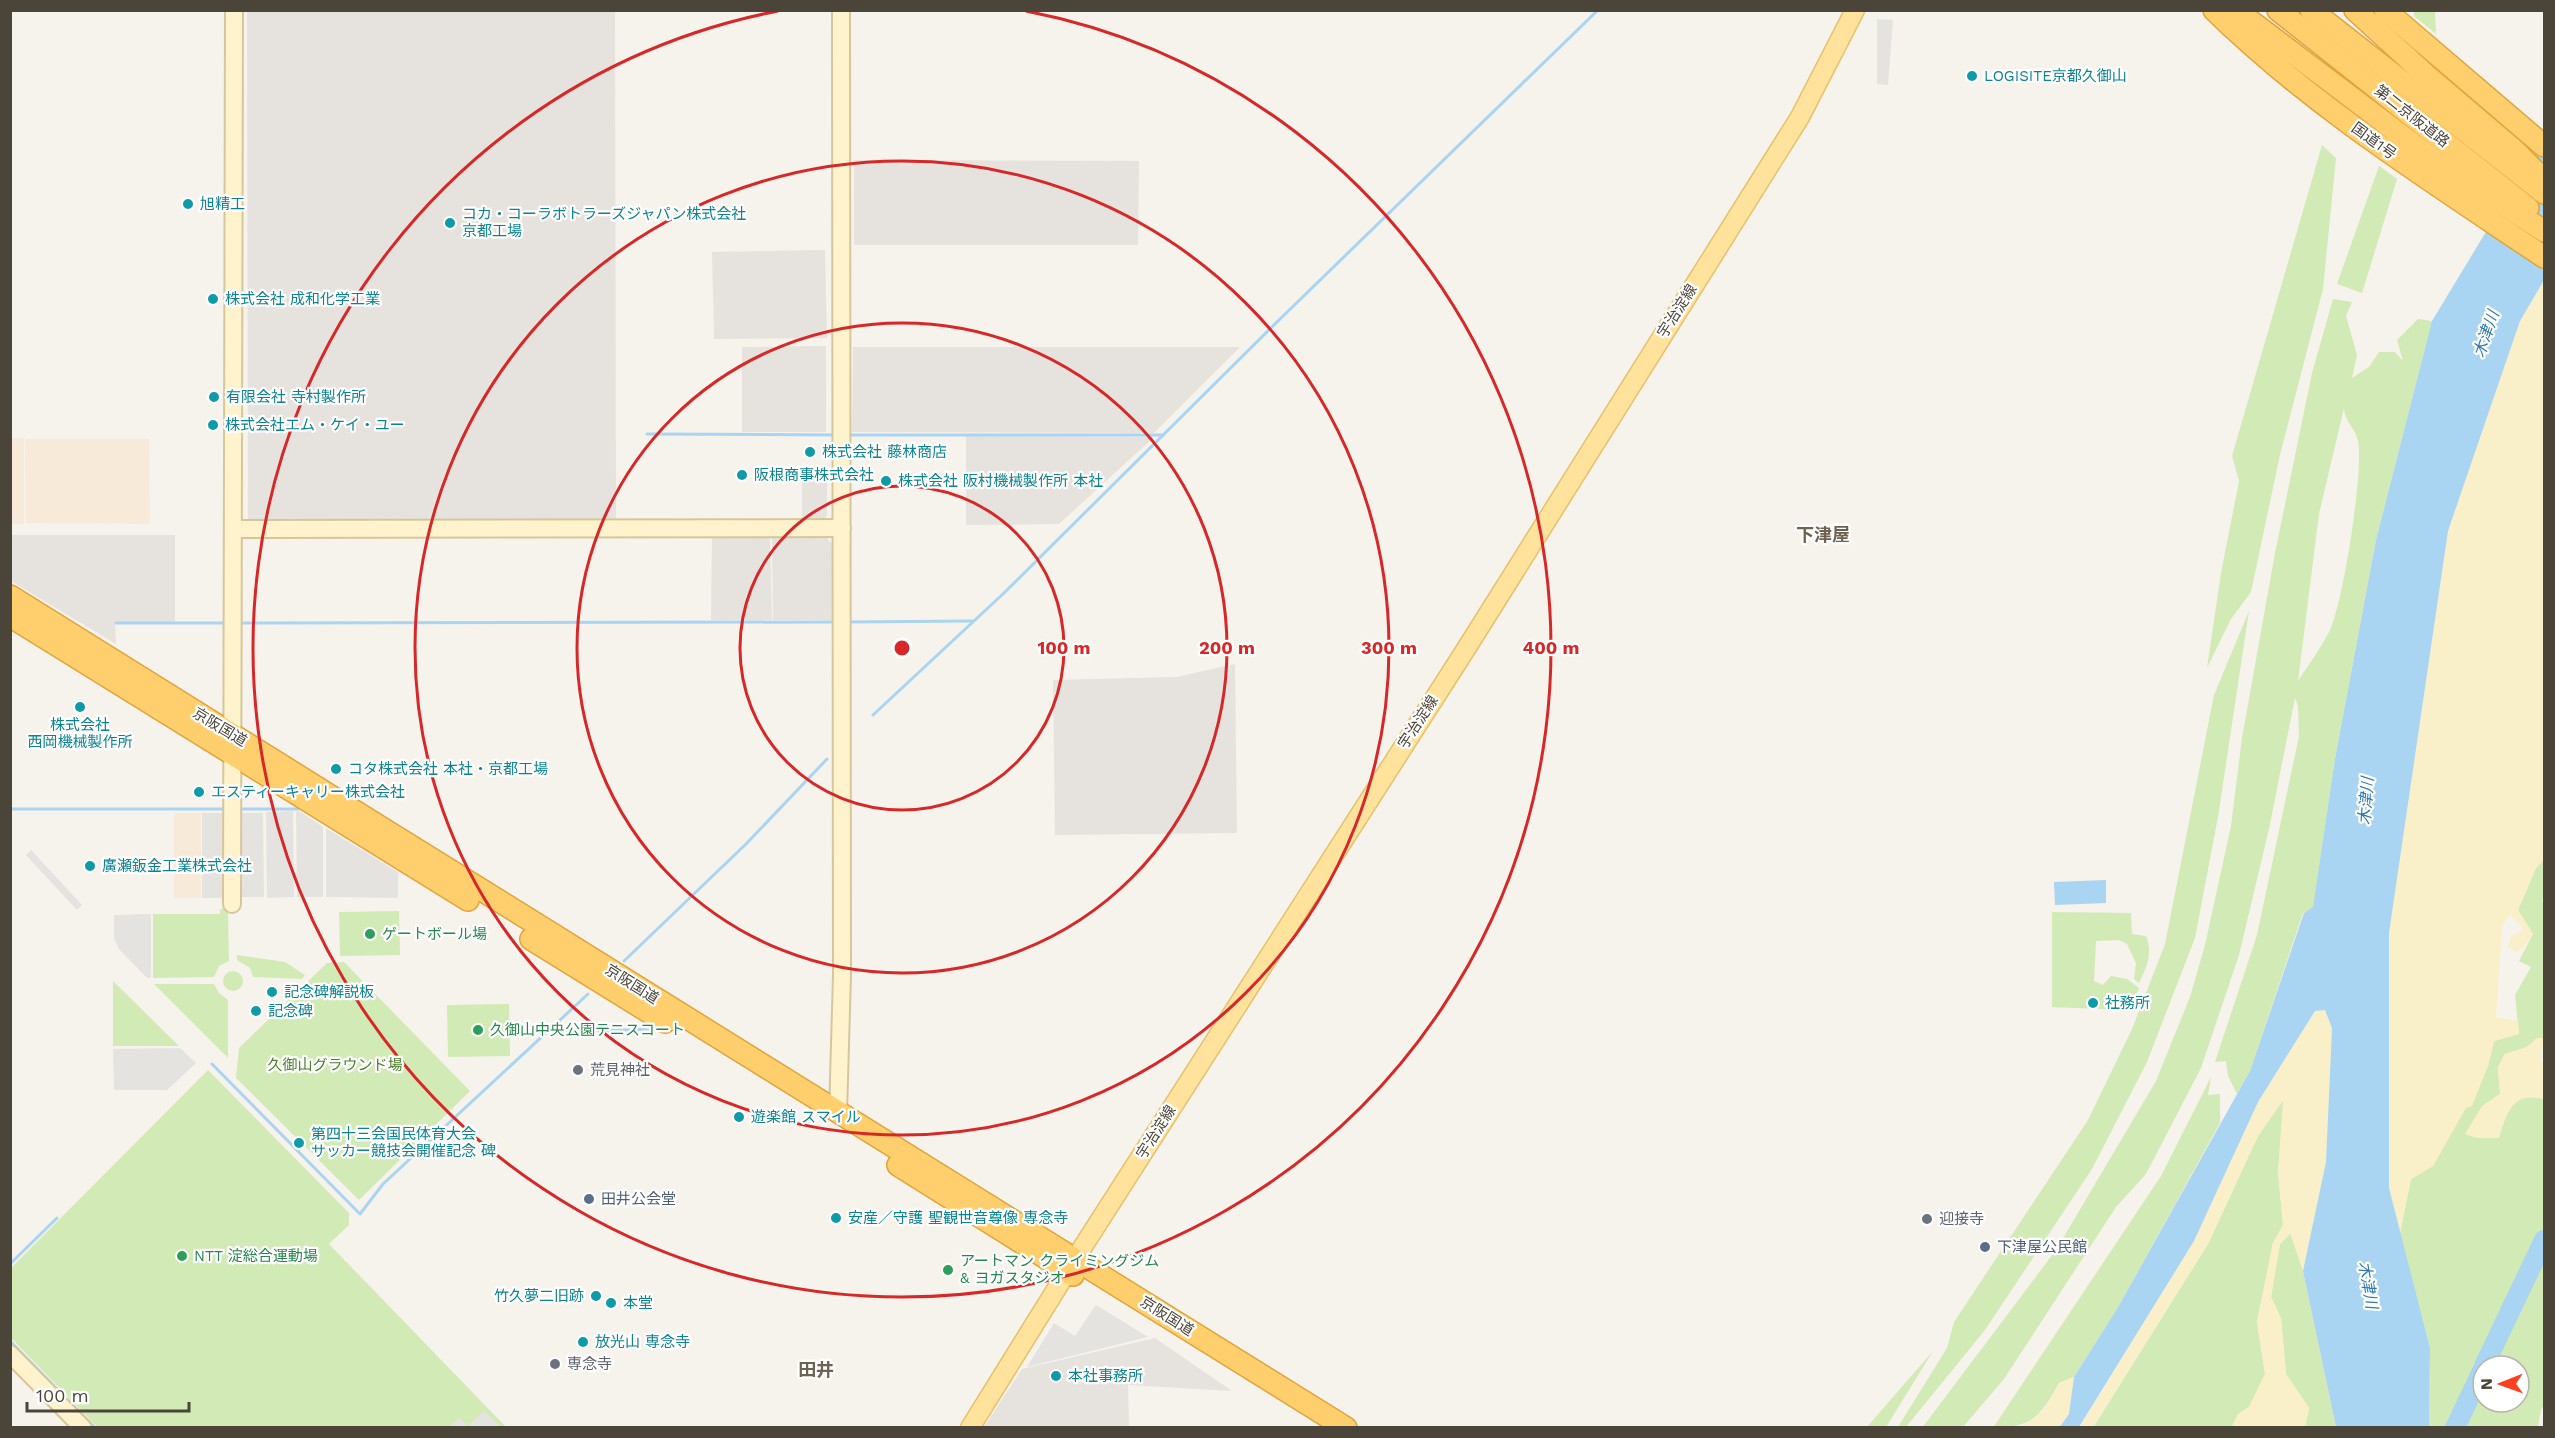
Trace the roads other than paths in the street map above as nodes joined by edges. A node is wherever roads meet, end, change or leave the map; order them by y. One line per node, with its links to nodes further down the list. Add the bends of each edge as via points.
1 (234, 10): 17 (street)
2 (841, 10): 16 (street)
3 (1855, 10): 26 (main road, 宇治淀線, via 1800,117)
4 (2214, 10): 15 (highway, 国道1号, via 2301,87 2382,148)
5 (2236, 10): 14 (highway, via 2438,162)
6 (2278, 10): 13 (highway, 第二京阪道路)
7 (2311, 10): 12 (highway, 第二京阪道路)
8 (2355, 10): 11 (highway)
9 (2385, 10): 10 (highway)
10 (2544, 146)
11 (2544, 181)
12 (2544, 193)
13 (2544, 222)
14 (2544, 231)
15 (2544, 257)
16 (842, 528): 17 (street); 23 (street)
17 (233, 530): 20 (street)
18 (10, 596): 20 (highway, 京阪国道)
19 (10, 616): 20 (highway, 京阪国道)
20 (232, 745): 21 (street); 22 (highway, 京阪国道, via 531,923)
21 (232, 904)
22 (606, 976): 24 (highway, 京阪国道); 26 (highway, 京阪国道)
23 (840, 1072): 24 (street, via 830,1087); 25 (street)
24 (807, 1093): 25 (highway, 京阪国道)
25 (838, 1114): 26 (highway, 京阪国道, via 975,1194)
26 (1071, 1265): 29 (main road, 宇治淀線); 30 (highway, 京阪国道); 31 (highway, 京阪国道)
27 (10, 1354): 28 (street)
28 (82, 1428)
29 (970, 1428)
30 (1321, 1428)
31 (1346, 1428)

